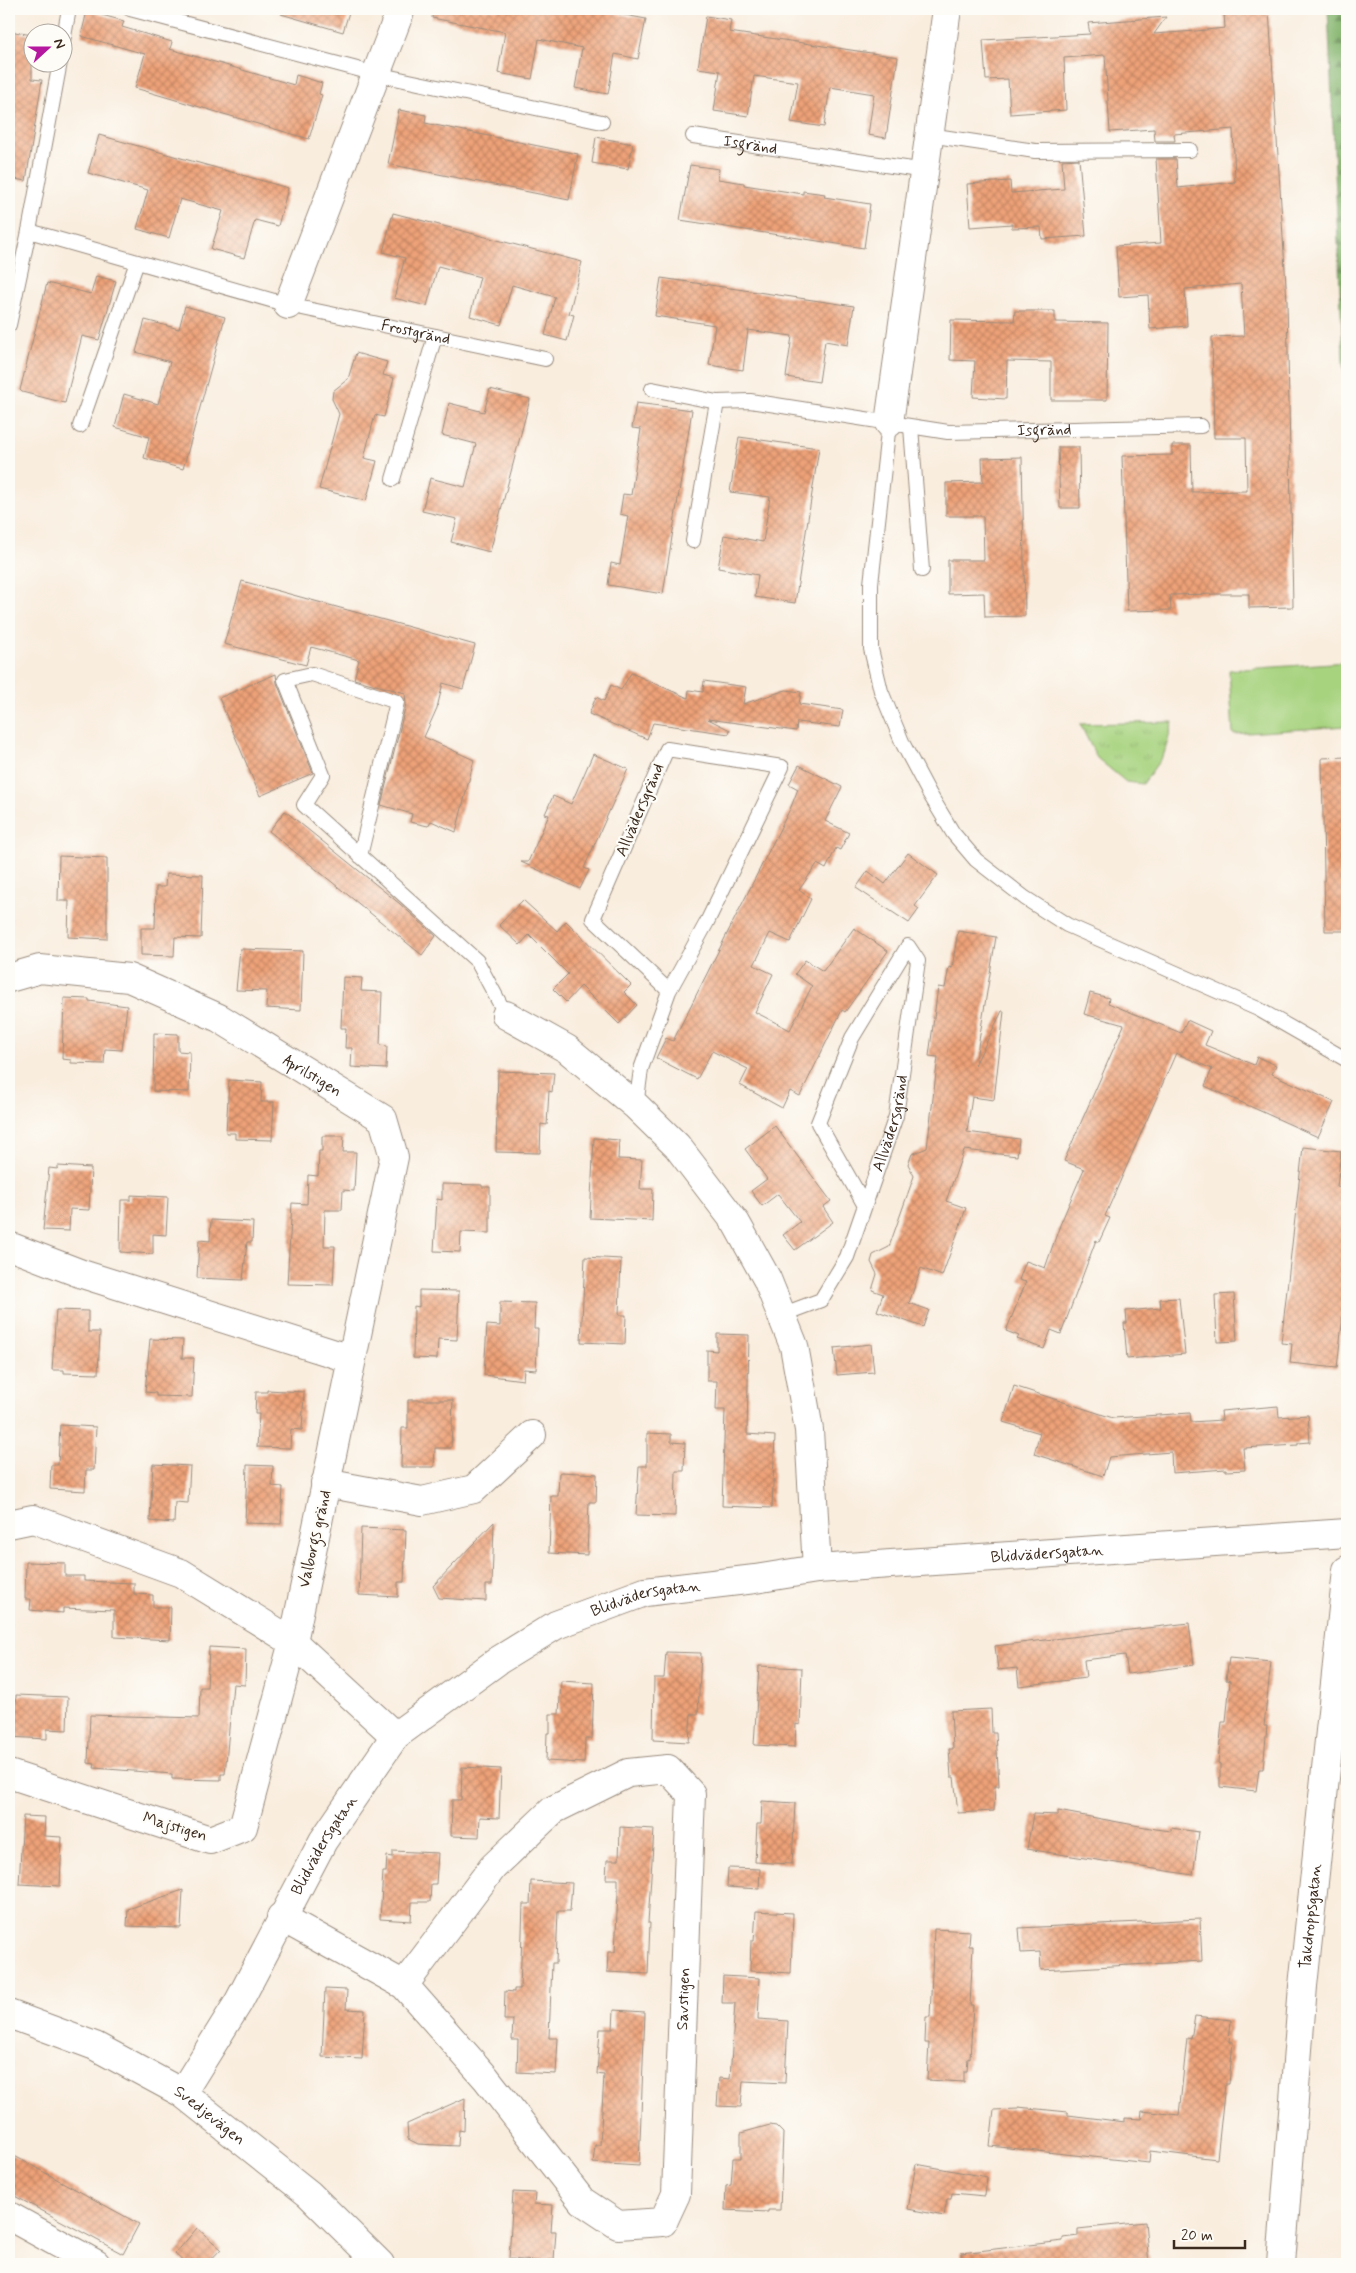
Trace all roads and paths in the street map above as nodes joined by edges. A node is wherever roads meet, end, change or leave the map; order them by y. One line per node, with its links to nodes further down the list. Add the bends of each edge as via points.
1 (69, 9): 5 (lane)
2 (130, 9): 7 (lane)
3 (402, 9): 7 (street)
4 (947, 9): 9 (street)
5 (67, 22)
6 (58, 72): 13 (lane)
7 (376, 74): 8 (lane); 15 (street)
8 (602, 122)
9 (929, 135): 11 (lane, via 1035,151); 12 (street)
10 (693, 136): 12 (lane, Isgränd)
11 (1190, 150)
12 (924, 171): 21 (street)
13 (29, 231): 14 (lane, Frostgränd); 16 (lane)
14 (137, 262): 15 (lane, Frostgränd); 22 (lane)
15 (288, 305): 17 (lane, Frostgränd)
16 (9, 324)
17 (435, 336): 18 (lane, Frostgränd); 24 (lane)
18 (545, 358)
19 (652, 390): 20 (lane, Isgränd)
20 (717, 402): 21 (lane, Isgränd, via 750,401); 25 (lane)
21 (900, 425): 23 (lane, Isgränd, via 948,432); 26 (lane); 31 (lane, via 872,584 871,649 881,691 903,744 953,833 976,860 1025,898 1067,924 1258,1009)
22 (80, 426)
23 (1201, 426)
24 (393, 479)
25 (693, 541)
26 (922, 570)
27 (360, 856): 27 (lane, via 304,806 323,775 285,680 312,674 396,702); 30 (lane, via 477,961)
28 (9, 978): 36 (street, Aprilstigen, via 40,969 129,978 219,1018 384,1119 394,1157)
29 (669, 991): 29 (lane, Allvädersgränd, via 707,922 782,767 667,749 593,919); 32 (lane, Allvädersgränd, via 641,1069)
30 (506, 1015): 32 (street, via 567,1049)
31 (1347, 1060)
32 (636, 1106): 35 (street, via 677,1146 736,1223 767,1279)
33 (864, 1204): 33 (lane, Allvädersgränd, via 896,1116 918,961 908,946 852,1038 818,1123); 35 (lane, Allvädersgränd, via 847,1257 821,1300)
34 (9, 1246): 36 (street, via 82,1274)
35 (781, 1315): 41 (street, via 794,1346 809,1430)
36 (351, 1359): 38 (street, Aprilstigen)
37 (532, 1436): 38 (street, Valborgs gränd, via 474,1489 422,1501)
38 (325, 1483): 43 (street, Valborgs gränd)
39 (9, 1524): 43 (street, via 33,1518 181,1573)
40 (1347, 1533): 41 (street, Blidvädersgatan)
41 (817, 1569): 44 (street, Blidvädersgatan, via 646,1592 556,1625 499,1660)
42 (1347, 1570): 53 (street, Takdroppsgatan, via 1303,1986)
43 (292, 1642): 44 (street); 45 (street, Majstigen, via 243,1827 210,1840)
44 (395, 1736): 46 (street, Blidvädersgatan, via 323,1841)
45 (9, 1774)
46 (281, 1917): 47 (street, Savstigen); 49 (street, Blidvädersgatan, via 238,2003)
47 (404, 1985): 47 (street, Savstigen, via 486,2078 582,2201 618,2225 663,2222 676,2194 691,1794 668,1769 628,1773 553,1810 493,1867)
48 (9, 2014): 49 (street, Svedjevägen, via 95,2046)
49 (182, 2094): 51 (street, Svedjevägen, via 309,2194)
50 (9, 2216): 52 (street)
51 (375, 2262)
52 (96, 2264)
53 (1281, 2264)

